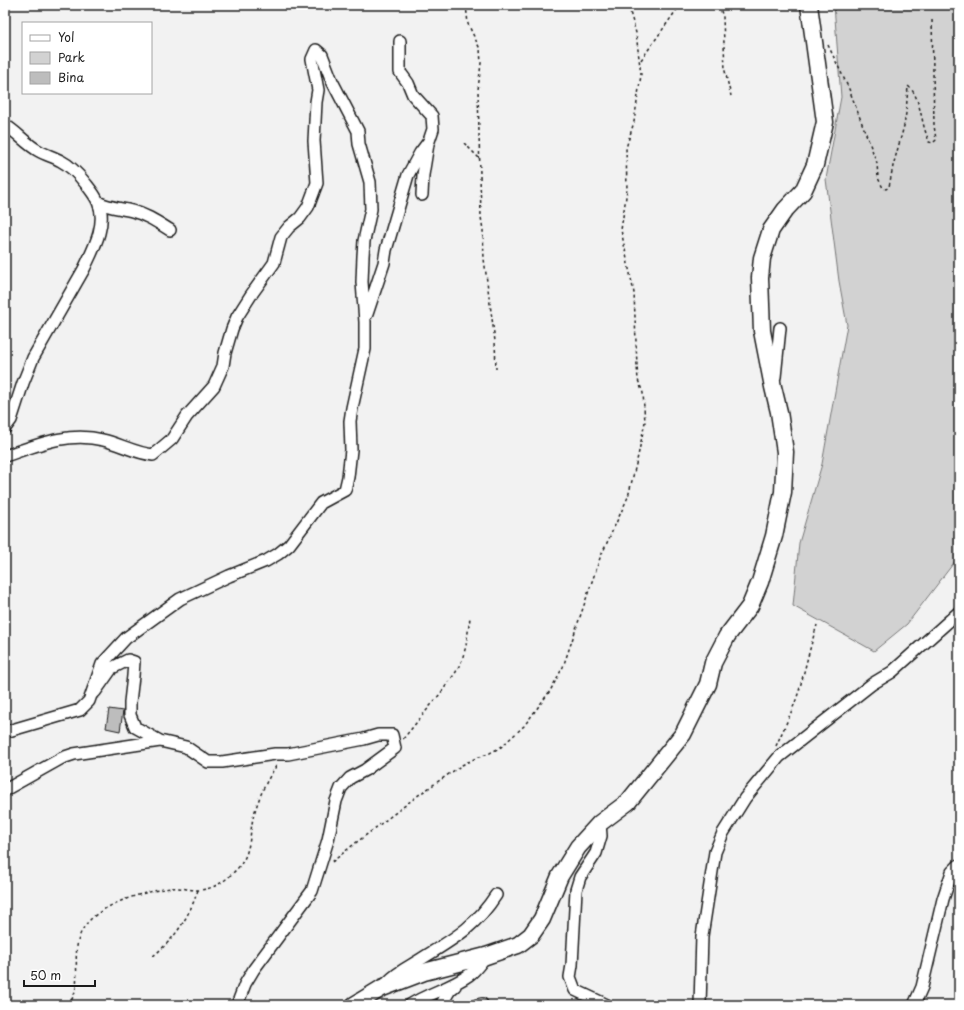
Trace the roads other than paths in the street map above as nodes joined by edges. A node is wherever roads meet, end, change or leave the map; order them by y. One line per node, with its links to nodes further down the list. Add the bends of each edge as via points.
1 (809, 5): 10 (street, via 825,122 815,165 802,191 771,230 762,258 762,331)
2 (400, 41): 4 (street, via 400,72 413,95 432,116 433,129)
3 (5, 125): 6 (street, via 38,151 62,161 73,170)
4 (429, 141): 5 (street); 8 (street, via 420,152 408,176)
5 (422, 195)
6 (98, 202): 7 (street, via 104,206 145,215); 11 (street, via 101,216 96,243 33,358 11,420)
7 (170, 230)
8 (365, 322): 12 (street, via 363,256 371,209 370,182 359,144 358,131 332,81 322,55 316,50 312,58 318,90 314,141 317,183 308,207 281,237 274,263 237,317 223,366 214,386 187,416 172,438 153,455 103,440 76,437 49,440); 14 (street, via 365,349 350,421 351,450 345,490 321,503 289,545 278,554 180,599 126,638 102,664)
9 (780, 328): 10 (street)
10 (773, 387): 18 (street, via 785,452 783,492 774,536 758,588 750,606 728,636 713,663 708,684 683,734 628,802)
11 (5, 428)
12 (5, 456)
13 (959, 612): 29 (street, via 892,672 872,684 779,757 745,798 723,833 715,852 702,936)
14 (89, 701): 15 (street, via 80,710); 16 (street, via 112,668 128,660 134,662 130,715 135,727)
15 (5, 732)
16 (160, 741): 17 (street, via 74,754 62,758); 24 (street, via 186,748 208,762 222,762 288,754 378,735 392,735 395,748 350,778 341,788 312,891 254,969)
17 (5, 790)
18 (600, 823): 21 (street, via 578,847 560,876 542,919 531,935 518,945); 28 (street, via 602,836 596,853 580,877 576,890 570,977 574,990)
19 (959, 865): 30 (street, via 952,872 943,899 922,987)
20 (496, 895): 23 (street, via 489,907 471,926 402,971)
21 (486, 956): 22 (street, via 471,974); 23 (street, via 424,972)
22 (460, 981): 26 (street); 27 (street, via 450,990)
23 (382, 988): 25 (street)
24 (237, 1005)
25 (354, 1005)
26 (410, 1005)
27 (441, 1005)
28 (607, 1005)
29 (700, 1005)
30 (914, 1005)

